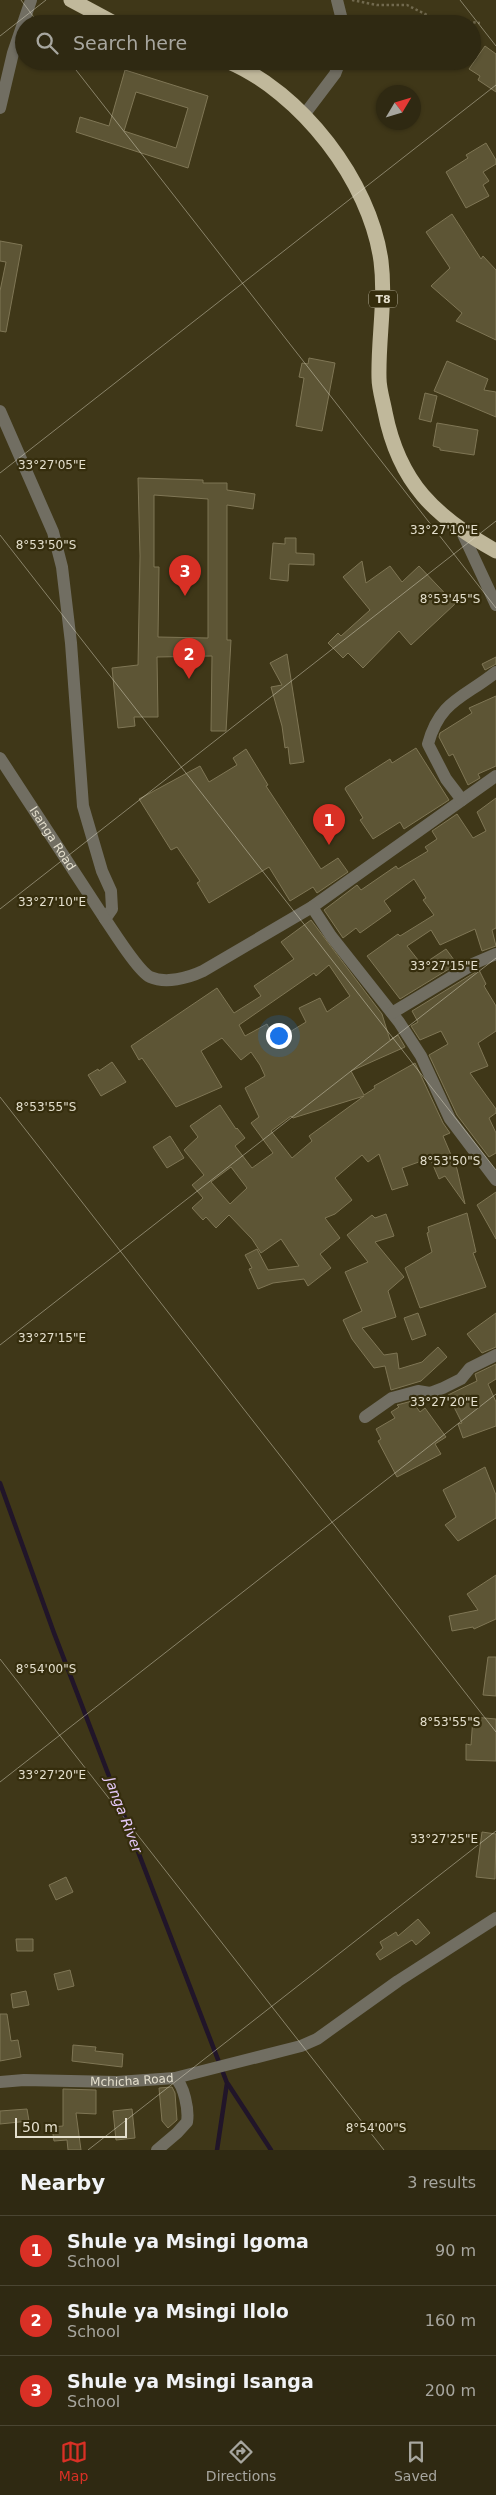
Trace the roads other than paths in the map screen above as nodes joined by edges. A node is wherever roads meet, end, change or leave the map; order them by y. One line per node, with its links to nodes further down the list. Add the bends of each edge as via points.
1 (30, 0): 4 (street)
2 (71, 0): 5 (highway)
3 (337, 0): 6 (street)
4 (25, 15)
5 (99, 15)
6 (341, 15)
7 (15, 47): 10 (street)
8 (243, 70): 11 (highway, T8, via 269,84)
9 (337, 70): 11 (street)
10 (0, 108)
11 (304, 115): 13 (highway, T8, via 333,149 372,224 381,260 384,304 379,379 388,428 401,465 422,496)
12 (0, 411): 21 (street, via 53,532 62,567 72,643 83,806 111,892 112,908)
13 (462, 532): 14 (highway, T8); 15 (street)
14 (496, 551)
15 (496, 605)
16 (496, 672): 19 (street, via 462,694 433,725 428,744)
17 (0, 758): 21 (street, Isanga Road)
18 (496, 776): 19 (street, Isanga Road)
19 (462, 800): 20 (street, Isanga Road)
20 (312, 907): 21 (street, Isanga Road, via 187,979 150,977); 23 (street)
21 (104, 919)
22 (496, 954): 23 (street)
23 (392, 1012): 24 (street, via 421,1056 450,1119)
24 (496, 1180)
25 (496, 1355): 26 (street, via 470,1368 461,1378 443,1388 392,1398)
26 (364, 1418)
27 (496, 1918): 28 (street, via 398,1980 317,2039 301,2046)
28 (175, 2078): 29 (street, Mchicha Road, via 118,2082); 30 (street, Mchicha Road, via 182,2092 187,2122)
29 (0, 2082)
30 (157, 2150)

